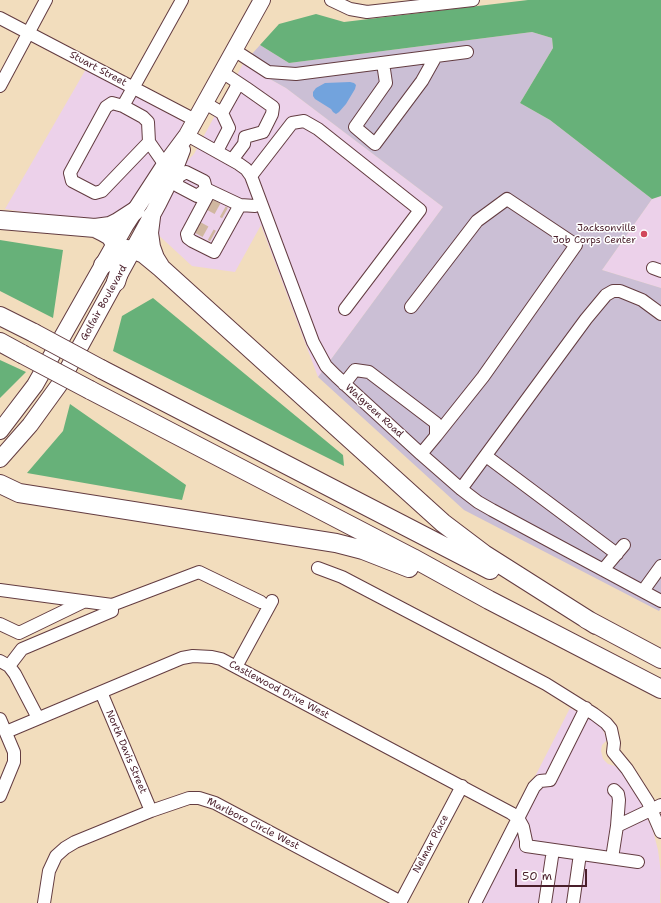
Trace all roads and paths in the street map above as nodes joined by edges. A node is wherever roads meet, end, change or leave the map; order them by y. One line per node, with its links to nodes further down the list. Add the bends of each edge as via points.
1 (46, 0): 7 (street)
2 (182, 0): 15 (street)
3 (262, 0): 8 (main road)
4 (331, 0): 5 (street, via 350,9 367,12)
5 (474, 0)
6 (0, 18): 7 (street, Stuart Street)
7 (28, 33): 14 (street); 15 (street, Stuart Street)
8 (234, 50): 11 (street, via 268,72 296,74); 12 (main road)
9 (467, 52): 10 (street)
10 (436, 56): 11 (street); 11 (street, via 422,81 375,144 355,127 386,83)
11 (383, 63)
12 (222, 72): 13 (street); 16 (main road)
13 (237, 82): 18 (street); 22 (street, via 273,106 263,132)
14 (0, 86)
15 (133, 88): 17 (street); 19 (street, Stuart Street)
16 (205, 103): 18 (street); 19 (main road)
17 (123, 106): 23 (street, via 148,122); 23 (street, via 112,103 106,107 70,173 72,181 95,193 102,191)
18 (222, 113): 20 (street)
19 (195, 120): 21 (main road)
20 (229, 128): 22 (street, via 238,131); 24 (street)
21 (187, 134): 24 (street, Walgreen Road); 26 (main road)
22 (245, 138): 25 (street, via 244,144)
23 (149, 142): 26 (street)
24 (217, 151): 25 (street, Walgreen Road)
25 (232, 160): 27 (street, Walgreen Road, via 246,169)
26 (171, 170): 28 (street, via 186,172 204,181); 31 (main road); 32 (main road)
27 (250, 176): 29 (street, Walgreen Road); 40 (street, via 292,123 304,121 318,129 420,210)
28 (207, 196): 30 (street); 30 (street, via 188,238 214,252 217,238 229,215)
29 (261, 203): 30 (street, via 255,206); 44 (street, Walgreen Road, via 319,355)
30 (240, 205)
31 (134, 210): 34 (highway, via 110,226); 35 (main road)
32 (151, 216): 35 (main road); 37 (highway, via 151,247)
33 (0, 220): 34 (highway)
34 (95, 228): 35 (highway, via 110,236)
35 (123, 248): 36 (highway); 37 (highway, via 142,253); 38 (highway)
36 (103, 265): 45 (main road, Golfair Boulevard, via 45,369 25,400)
37 (161, 268): 65 (highway, via 443,523 484,554)
38 (116, 282): 49 (main road, Golfair Boulevard, via 50,399)
39 (411, 307): 46 (street, via 477,221 507,199 576,245 483,377)
40 (345, 308)
41 (661, 314): 48 (street, via 642,300 620,291 606,295)
42 (0, 316): 65 (highway, bridge)
43 (0, 342): 59 (highway, bridge)
44 (344, 384): 46 (street, via 355,370 369,372 436,423); 47 (street, Walgreen Road)
45 (0, 431)
46 (436, 436): 47 (street)
47 (421, 454): 51 (street, Walgreen Road)
48 (486, 456): 51 (street); 56 (street, via 620,549)
49 (0, 459)
50 (0, 484): 53 (highway)
51 (461, 489): 56 (street, Walgreen Road, via 492,510)
52 (0, 492): 53 (highway)
53 (19, 493): 59 (highway, via 336,543 383,557)
54 (661, 566): 58 (street)
55 (318, 568): 72 (street, via 364,588 546,684)
56 (603, 570): 58 (street, Walgreen Road)
57 (0, 590): 61 (street)
58 (643, 591): 60 (street, Walgreen Road)
59 (489, 600): 70 (highway)
60 (661, 601)
61 (83, 602): 62 (street); 63 (street)
62 (112, 605): 66 (street, via 112,611); 69 (street, via 199,572 266,602)
63 (40, 623): 64 (street, via 18,633); 66 (street)
64 (0, 624)
65 (596, 625): 67 (highway)
66 (46, 638): 68 (street, via 22,648)
67 (661, 659)
68 (4, 664): 73 (street, via 15,674)
69 (236, 667): 71 (street, Castlewood Drive West, via 212,657 182,658); 76 (street, Castlewood Drive West)
70 (661, 689)
71 (101, 692): 73 (street, Castlewood Drive West); 80 (street, North Davis Street)
72 (586, 708): 79 (street, via 611,729 613,752); 81 (street, via 550,780 540,781 534,787)
73 (38, 718): 75 (street, Castlewood Drive West)
74 (0, 719): 75 (street)
75 (6, 732): 78 (street, via 14,752 14,762)
76 (462, 786): 81 (street, Castlewood Drive West); 89 (street, Nelmar Place)
77 (614, 790): 82 (street, via 619,800)
78 (0, 796)
79 (656, 807): 82 (street); 83 (street)
80 (151, 811): 88 (street, Marlboro Circle West, via 65,848 56,856 49,871); 89 (street, Marlboro Circle West, via 189,798 208,800)
81 (515, 816): 84 (street, via 523,827 526,846); 90 (street)
82 (617, 826): 86 (street)
83 (661, 832)
84 (553, 850): 85 (street); 91 (street)
85 (580, 854): 86 (street); 92 (street)
86 (612, 858): 87 (street)
87 (638, 862)
88 (44, 903)
89 (401, 903)
90 (475, 903)
91 (545, 903)
92 (574, 903)

